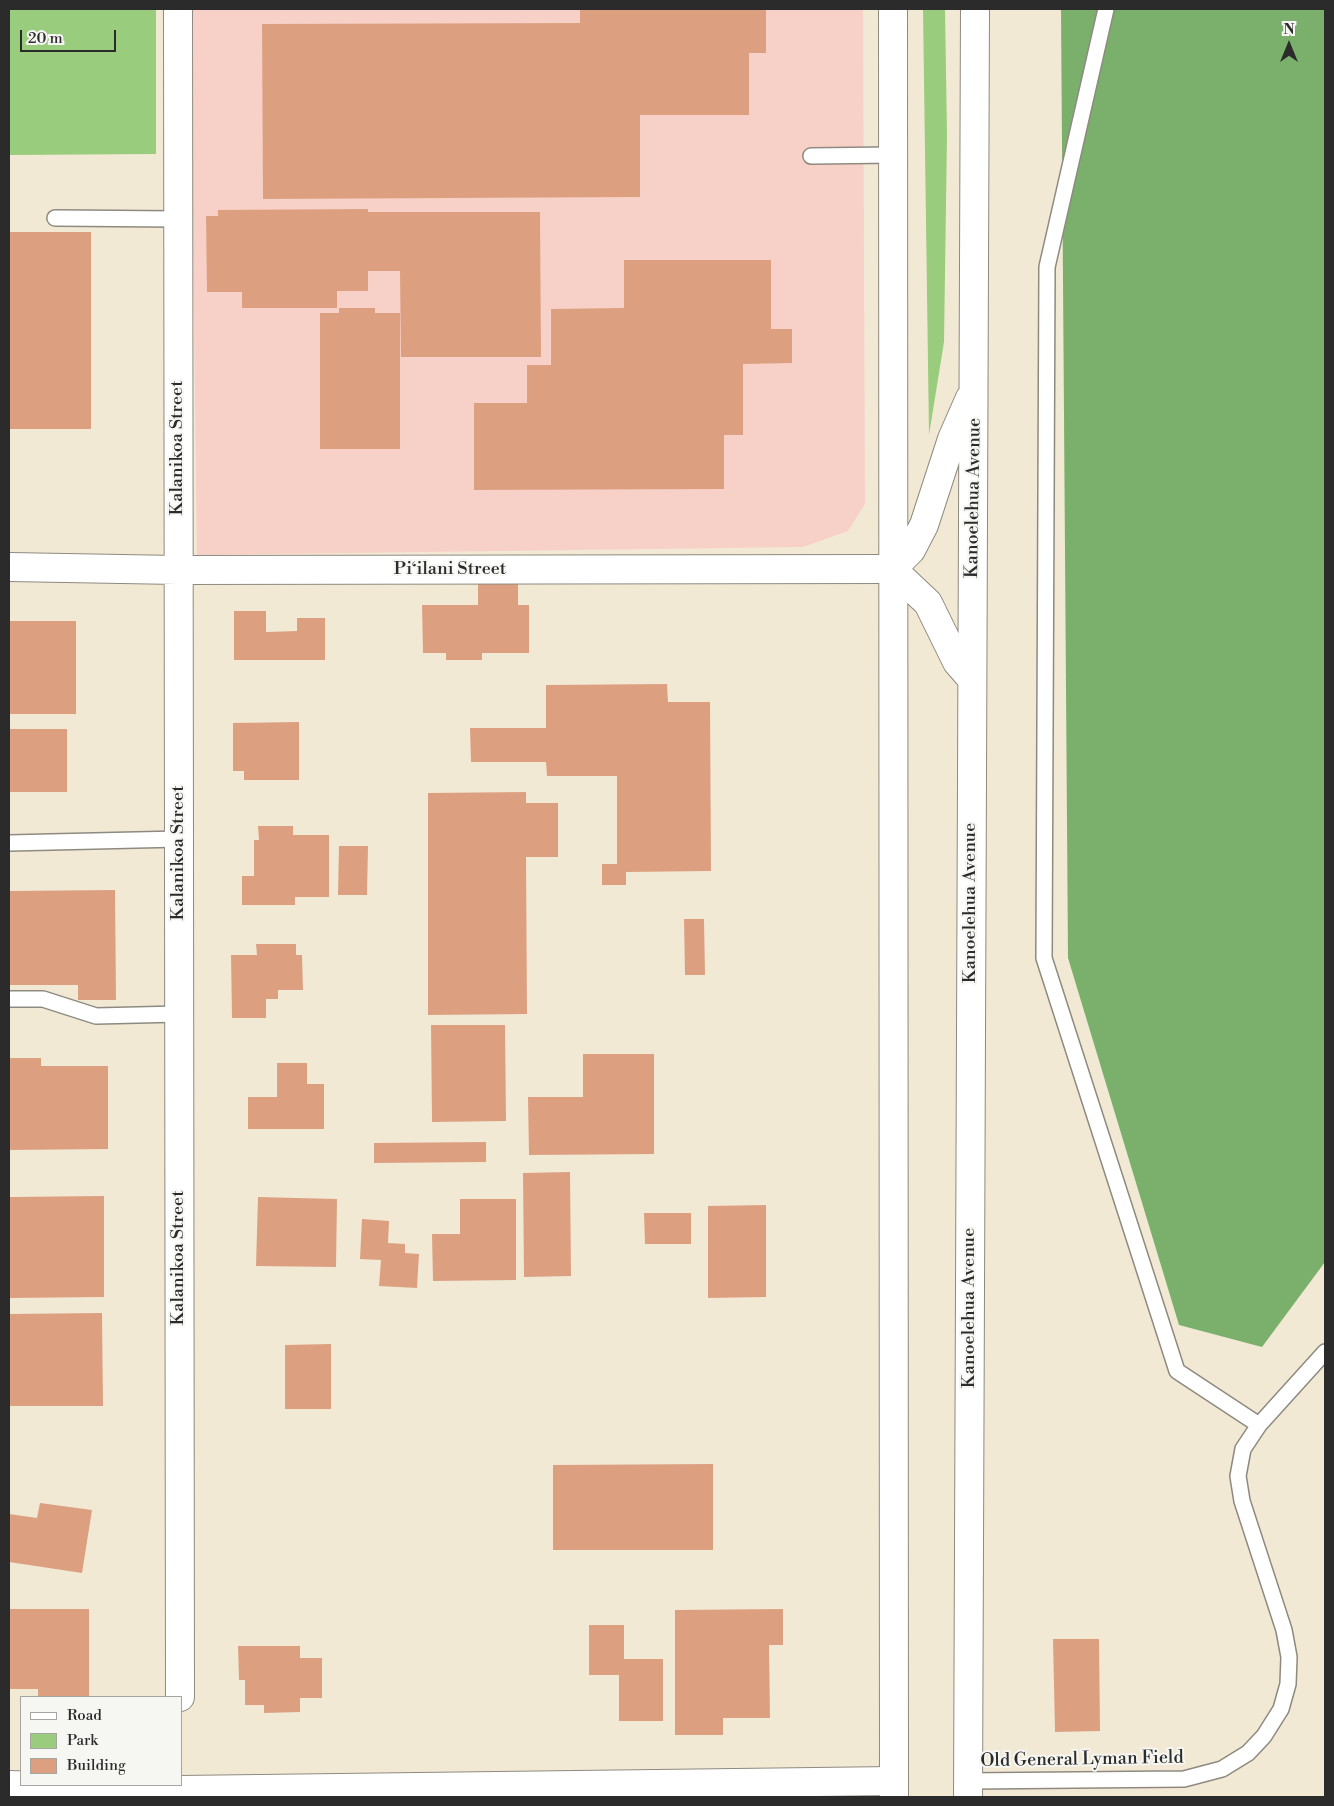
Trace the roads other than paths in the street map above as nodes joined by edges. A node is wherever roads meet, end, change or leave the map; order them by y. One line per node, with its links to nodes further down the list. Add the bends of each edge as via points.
1 (178, 9): 8 (main road, Kalanikoa Street)
2 (893, 9): 5 (main road)
3 (975, 9): 9 (main road, Kanoelehua Avenue)
4 (1106, 9): 19 (lane, via 1047,267 1044,958 1177,1371)
5 (893, 155): 6 (lane); 11 (main road)
6 (811, 156)
7 (55, 218): 8 (lane)
8 (177, 219): 12 (main road, Kalanikoa Street)
9 (975, 388): 11 (main road, via 952,440 924,525 911,550); 13 (main road, Kanoelehua Avenue)
10 (9, 568): 12 (main road, Pi‘ilani Street)
11 (892, 569): 12 (main road, Pi‘ilani Street); 13 (main road, via 928,603 957,662); 22 (main road)
12 (178, 570): 14 (main road, Kalanikoa Street)
13 (971, 678): 23 (main road, Kanoelehua Avenue)
14 (179, 839): 15 (lane); 17 (main road, Kalanikoa Street)
15 (9, 843)
16 (9, 999): 17 (lane, via 43,1000 96,1016)
17 (179, 1014): 20 (main road, Kalanikoa Street)
18 (1325, 1352): 19 (lane, Old General Lyman Field)
19 (1259, 1425): 23 (lane, Old General Lyman Field, via 1243,1449 1238,1476 1242,1502 1284,1630 1289,1657 1288,1684 1281,1709 1264,1736 1248,1754 1222,1769 1184,1779)
20 (180, 1696)
21 (38, 1786): 24 (main road)
22 (894, 1789): 24 (main road)
23 (968, 1789)
24 (180, 1791)

